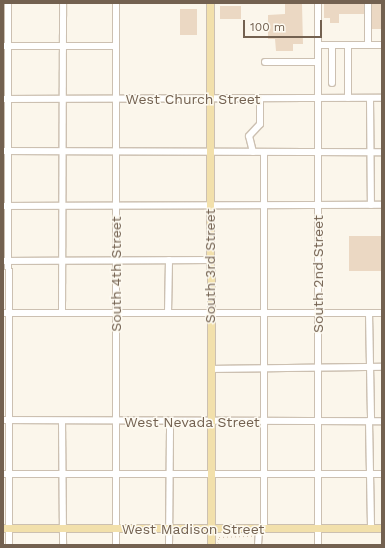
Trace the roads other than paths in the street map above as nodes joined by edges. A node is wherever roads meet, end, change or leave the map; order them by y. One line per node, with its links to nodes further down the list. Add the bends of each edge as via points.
1 (8, 3): 12 (street)
2 (63, 3): 13 (street)
3 (116, 3): 14 (street, South 4th Street)
4 (210, 3): 24 (main road, South 3rd Street)
5 (318, 3): 7 (street, South 2nd Street)
6 (368, 3): 10 (street)
7 (318, 45): 8 (street); 16 (street, South 2nd Street)
8 (332, 45): 9 (street); 17 (street)
9 (348, 45): 10 (street); 18 (street)
10 (368, 45): 11 (street)
11 (382, 45)
12 (6, 46): 13 (street); 21 (street)
13 (63, 46): 14 (street); 22 (street)
14 (116, 46): 23 (street, South 4th Street)
15 (265, 62): 16 (street)
16 (318, 62): 26 (street, South 2nd Street)
17 (332, 83)
18 (348, 98): 19 (street, West Church Street); 26 (street, West Church Street)
19 (370, 98): 20 (street, West Church Street); 33 (street)
20 (382, 98)
21 (6, 99): 22 (street, West Church Street); 27 (street)
22 (63, 99): 23 (street, West Church Street); 28 (street)
23 (116, 99): 24 (street, West Church Street); 29 (street, South 4th Street)
24 (210, 99): 25 (street, West Church Street); 30 (main road, South 3rd Street)
25 (260, 99): 26 (street, West Church Street); 31 (street, via 260,124 248,136)
26 (318, 99): 35 (street, South 2nd Street)
27 (6, 152): 28 (street); 41 (street)
28 (62, 152): 29 (street); 42 (street)
29 (116, 152): 30 (street); 43 (street, South 4th Street)
30 (210, 152): 31 (street); 36 (main road, South 3rd Street)
31 (253, 152): 32 (street)
32 (264, 152): 35 (street); 37 (street)
33 (371, 152): 34 (street); 35 (street); 39 (street)
34 (382, 152)
35 (318, 153): 38 (street, South 2nd Street)
36 (210, 205): 37 (street); 43 (street); 46 (main road, South 3rd Street)
37 (264, 205): 38 (street); 54 (street)
38 (318, 205): 39 (street); 55 (street, South 2nd Street)
39 (371, 205): 40 (street)
40 (382, 205)
41 (6, 206): 42 (street); 47 (street)
42 (62, 206): 43 (street); 48 (street)
43 (116, 206): 44 (street, South 4th Street)
44 (116, 259): 45 (street); 48 (street); 51 (street, South 4th Street)
45 (169, 260): 46 (street); 52 (street)
46 (210, 260): 53 (main road, South 3rd Street)
47 (6, 261): 48 (street); 49 (street)
48 (62, 262): 50 (street)
49 (6, 313): 50 (street); 63 (street)
50 (62, 313): 51 (street)
51 (116, 313): 52 (street); 68 (street, South 4th Street)
52 (168, 313): 53 (street)
53 (210, 313): 54 (street); 62 (main road, South 3rd Street)
54 (264, 313): 55 (street); 60 (street)
55 (318, 313): 56 (street); 61 (street, South 2nd Street)
56 (369, 313): 57 (street); 58 (street)
57 (382, 313)
58 (371, 367): 59 (street); 61 (street); 66 (street)
59 (382, 367)
60 (264, 368): 61 (street); 62 (street); 71 (street)
61 (318, 368): 65 (street, South 2nd Street)
62 (211, 369): 70 (main road, South 3rd Street)
63 (6, 420): 64 (street, West Nevada Street); 72 (street)
64 (62, 421): 68 (street, West Nevada Street); 73 (street)
65 (318, 421): 66 (street, West Nevada Street); 71 (street, West Nevada Street); 78 (street, South 2nd Street)
66 (370, 421): 67 (street, West Nevada Street); 74 (street)
67 (382, 421)
68 (116, 422): 69 (street, West Nevada Street); 76 (street, South 4th Street)
69 (170, 422): 70 (street, West Nevada Street); 79 (street)
70 (211, 422): 71 (street, West Nevada Street); 80 (main road, South 3rd Street)
71 (264, 422): 77 (street)
72 (6, 474): 73 (street); 81 (street)
73 (62, 474): 76 (street); 82 (street)
74 (369, 474): 75 (street); 78 (street); 83 (street)
75 (382, 474)
76 (116, 475): 79 (street); 85 (street, South 4th Street)
77 (264, 475): 78 (street); 80 (street); 88 (street)
78 (318, 475): 89 (street, South 2nd Street)
79 (170, 476): 80 (street); 86 (street)
80 (211, 476): 87 (main road, South 3rd Street)
81 (6, 528): 82 (main road, West Madison Street); 90 (street)
82 (62, 528): 85 (main road, West Madison Street); 91 (street)
83 (371, 528): 84 (main road, West Madison Street); 89 (main road, West Madison Street)
84 (382, 528)
85 (116, 529): 86 (main road, West Madison Street); 92 (street, South 4th Street)
86 (170, 529): 87 (main road, West Madison Street); 93 (street)
87 (211, 529): 88 (main road, West Madison Street); 94 (main road, South 3rd Street)
88 (262, 529): 89 (main road, West Madison Street); 95 (street)
89 (318, 529): 96 (street, South 2nd Street)
90 (9, 545)
91 (63, 545)
92 (116, 545)
93 (170, 545)
94 (210, 545)
95 (258, 545)
96 (318, 545)

